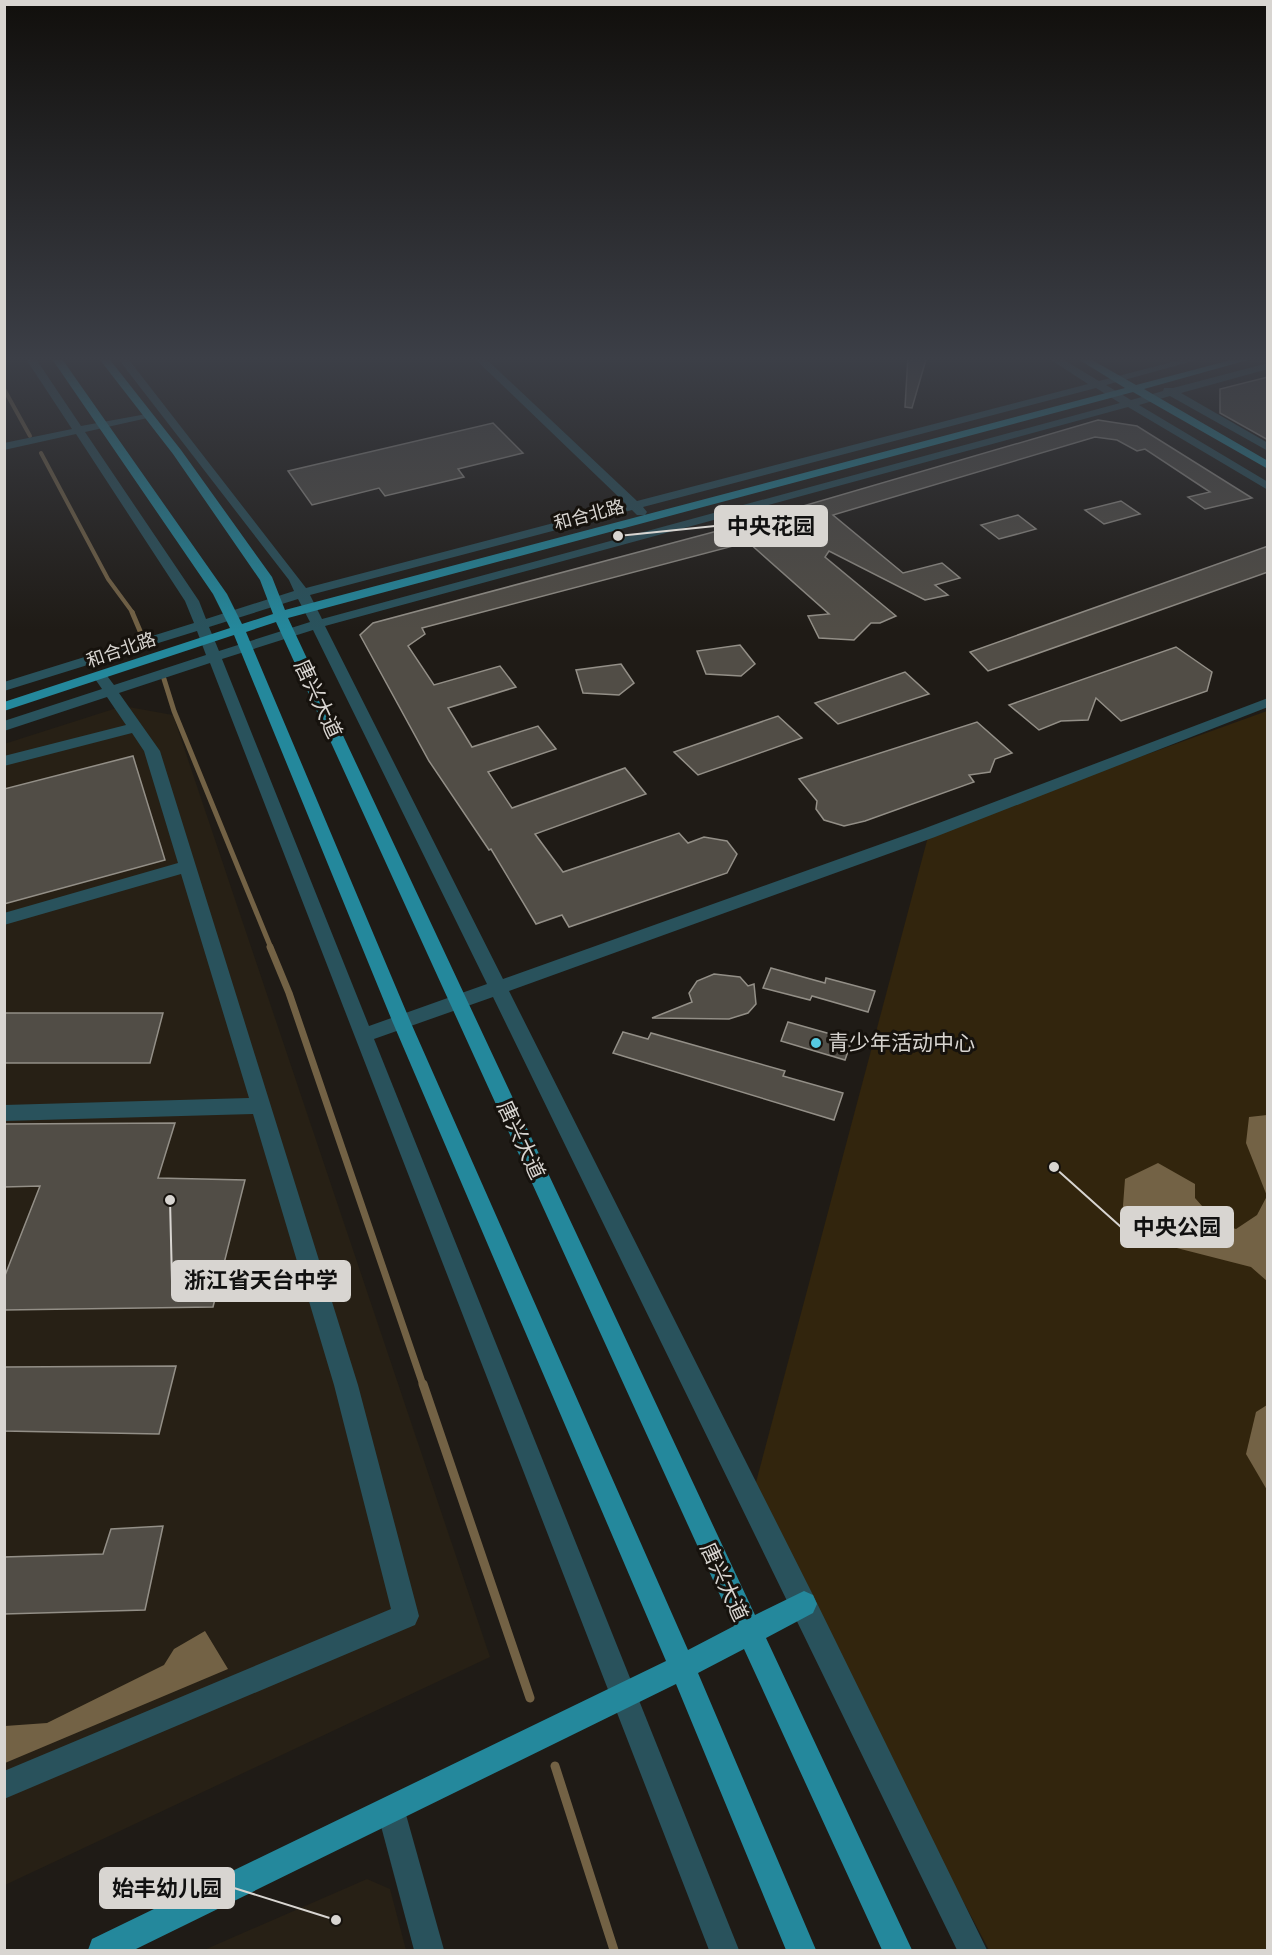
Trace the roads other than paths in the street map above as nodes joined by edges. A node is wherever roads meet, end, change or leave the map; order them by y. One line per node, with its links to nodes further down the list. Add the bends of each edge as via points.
1 (90, 447): 18 (street, via 192,601)
2 (118, 447): 17 (main road, 唐兴大道, via 220,594)
3 (171, 447): 16 (main road, 唐兴大道, via 267,580)
4 (193, 447): 15 (street, via 295,579)
5 (572, 447): 13 (street)
6 (858, 447): 13 (street)
7 (911, 447): 14 (main road, 和合北路)
8 (955, 447): 15 (street)
9 (1201, 447): 12 (street)
10 (1236, 447): 11 (main road)
11 (1268, 466)
12 (1268, 487)
13 (634, 506): 14 (street); 15 (street)
14 (648, 518): 15 (main road, 和合北路)
15 (310, 608): 16 (street); 16 (main road, 和合北路); 28 (street)
16 (281, 616): 17 (street); 17 (main road, 和合北路); 29 (main road, 唐兴大道)
17 (238, 630): 18 (street); 18 (main road, 和合北路); 30 (main road, 唐兴大道)
18 (207, 640): 19 (street); 20 (street); 31 (street)
19 (105, 683): 22 (main road, 和合北路); 23 (street); 24 (street)
20 (4, 687)
21 (1268, 702): 28 (street, via 1061,784)
22 (4, 707)
23 (4, 726)
24 (135, 727): 25 (street); 26 (street, via 152,751)
25 (4, 761)
26 (187, 866): 27 (street); 32 (street)
27 (4, 918)
28 (499, 989): 29 (street); 34 (street)
29 (458, 1004): 30 (street); 35 (main road, 唐兴大道)
30 (402, 1023): 31 (street); 36 (main road, 唐兴大道)
31 (363, 1036): 37 (street)
32 (261, 1106): 33 (street); 38 (street, via 346,1385 406,1616)
33 (4, 1113)
34 (804, 1604): 35 (main road); 45 (street)
35 (748, 1634): 36 (main road); 44 (main road, 唐兴大道)
36 (682, 1666): 37 (main road); 43 (main road, 唐兴大道)
37 (624, 1697): 39 (main road); 42 (street)
38 (4, 1785)
39 (391, 1811): 40 (main road); 41 (street)
40 (103, 1950)
41 (429, 1950)
42 (724, 1950)
43 (801, 1950)
44 (897, 1950)
45 (972, 1950)

